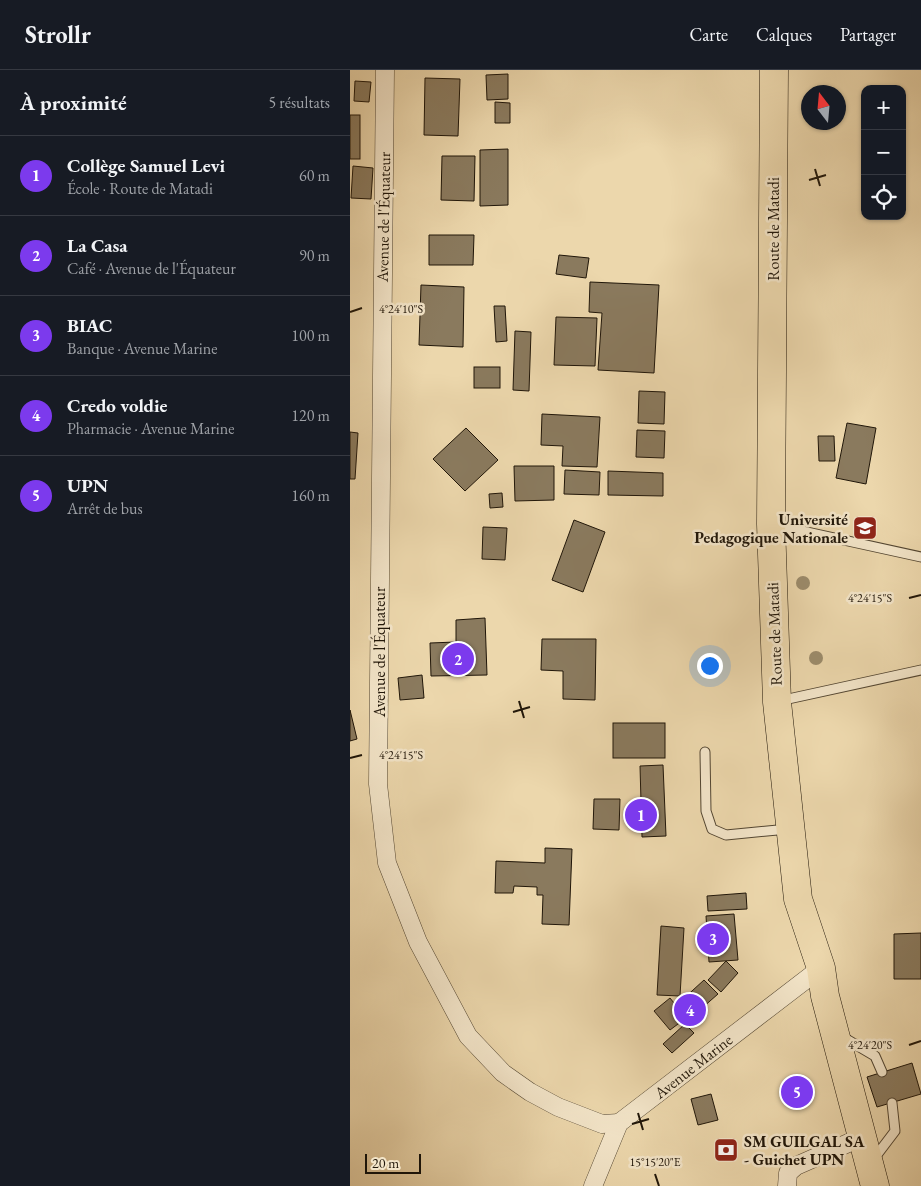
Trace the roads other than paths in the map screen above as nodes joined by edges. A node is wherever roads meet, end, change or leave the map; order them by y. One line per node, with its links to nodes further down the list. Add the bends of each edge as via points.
1 (385, 70): 13 (street, Avenue de l'Équateur, via 378,784 387,863 418,942 468,1036 503,1073 530,1092 602,1124)
2 (774, 70): 3 (main road, Route de Matadi)
3 (771, 524): 4 (lane); 6 (main road, Route de Matadi)
4 (921, 557)
5 (921, 670): 6 (lane)
6 (777, 702): 8 (main road, Route de Matadi)
7 (705, 752): 8 (lane, via 706,811 712,828 726,835)
8 (790, 828): 9 (main road, Route de Matadi, via 798,899)
9 (820, 968): 10 (main road, Route de Matadi); 13 (street, Avenue Marine)
10 (835, 1032): 11 (lane, via 875,1056); 14 (main road, Route de Matadi)
11 (882, 1072)
12 (892, 1102): 15 (lane, via 895,1131)
13 (619, 1124): 16 (street, Avenue Marine)
14 (862, 1137): 15 (main road, Route de Matadi); 17 (street, via 796,1166 788,1173)
15 (872, 1175)
16 (593, 1186)
17 (787, 1186)

